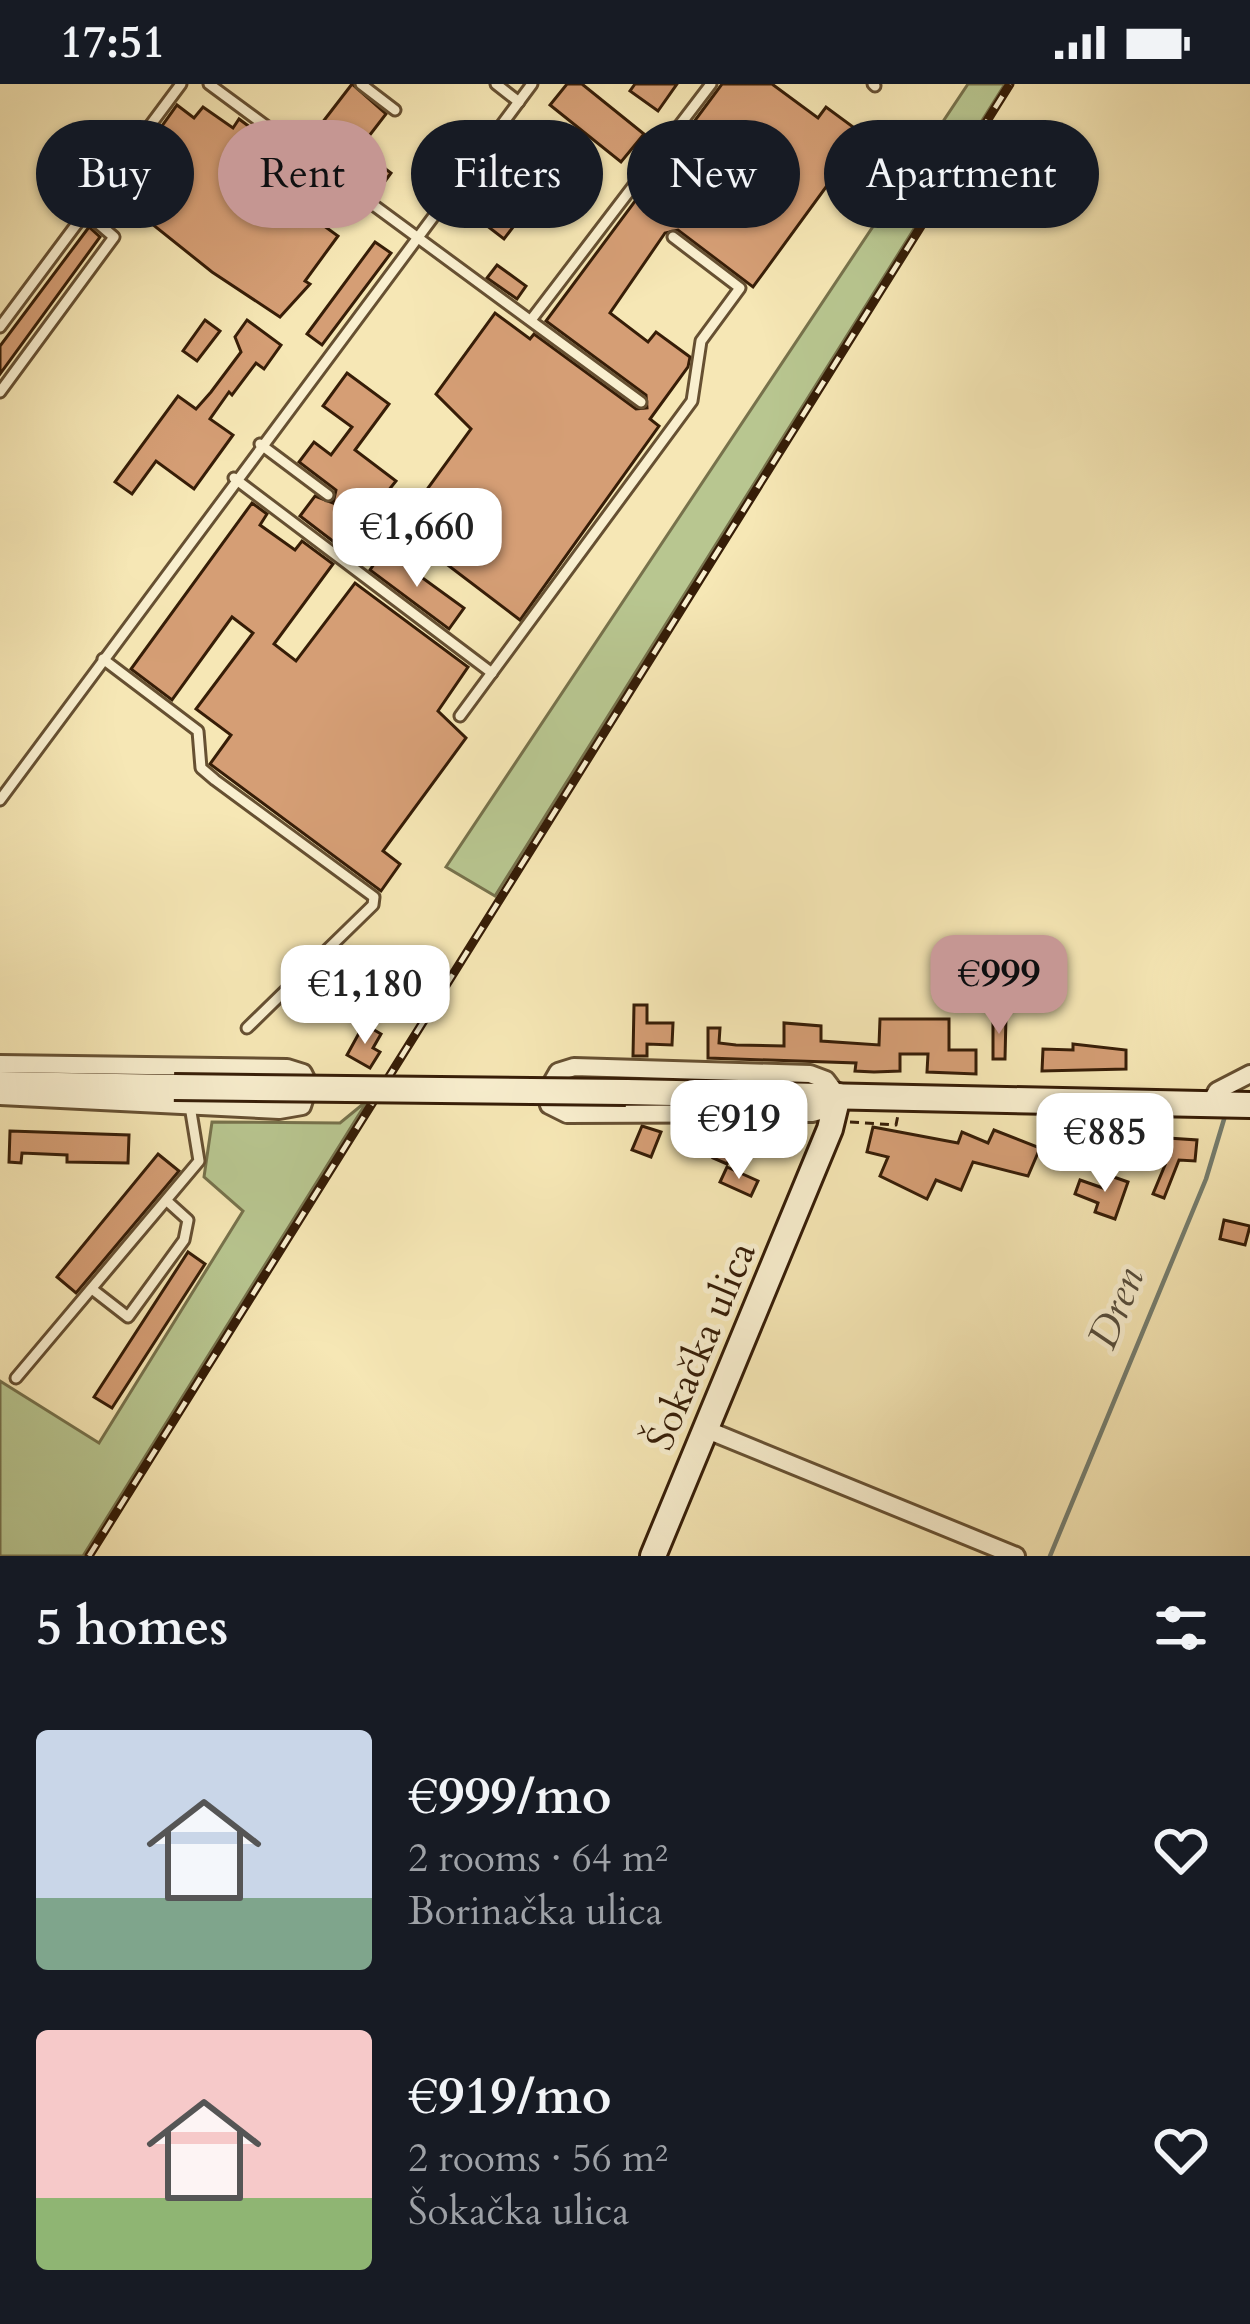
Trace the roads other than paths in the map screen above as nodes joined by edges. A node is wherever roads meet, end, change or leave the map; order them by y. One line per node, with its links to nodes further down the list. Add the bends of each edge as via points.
1 (181, 84): 9 (lane)
2 (208, 84): 12 (lane)
3 (361, 84): 8 (lane)
4 (496, 84): 7 (lane)
5 (532, 84): 7 (lane)
6 (710, 84): 14 (lane)
7 (519, 102): 12 (lane)
8 (395, 110)
9 (154, 120)
10 (74, 228): 15 (lane)
11 (104, 228): 16 (lane, via 114,237)
12 (418, 237): 14 (lane); 18 (lane)
13 (673, 237): 22 (lane, via 740,288 701,341 686,413)
14 (531, 320): 17 (lane)
15 (0, 327)
16 (0, 392)
17 (641, 402)
18 (260, 443): 19 (lane); 20 (lane)
19 (234, 478): 21 (lane); 22 (lane)
20 (328, 495)
21 (103, 659): 24 (lane); 25 (lane, via 198,731 201,768 374,897)
22 (492, 673): 23 (lane)
23 (460, 716)
24 (0, 800)
25 (247, 1028)
26 (0, 1064): 30 (street, via 287,1068 310,1085 294,1109)
27 (1250, 1074): 32 (street, via 1217,1091)
28 (0, 1084): 30 (street)
29 (0, 1096): 30 (street)
30 (182, 1096): 31 (street, bridge, via 626,1092); 34 (lane, via 200,1161)
31 (837, 1101): 31 (street, via 826,1081 810,1074 574,1066 558,1072 547,1093 549,1105 567,1114 812,1113); 32 (street); 37 (street, Šokačka ulica)
32 (1215, 1104): 33 (street)
33 (1249, 1105)
34 (167, 1201): 35 (lane); 35 (lane, via 188,1220 184,1240 128,1317)
35 (92, 1289): 36 (lane)
36 (16, 1378)
37 (705, 1429): 38 (street, Šokačka ulica); 39 (street)
38 (653, 1556)
39 (1016, 1556)

